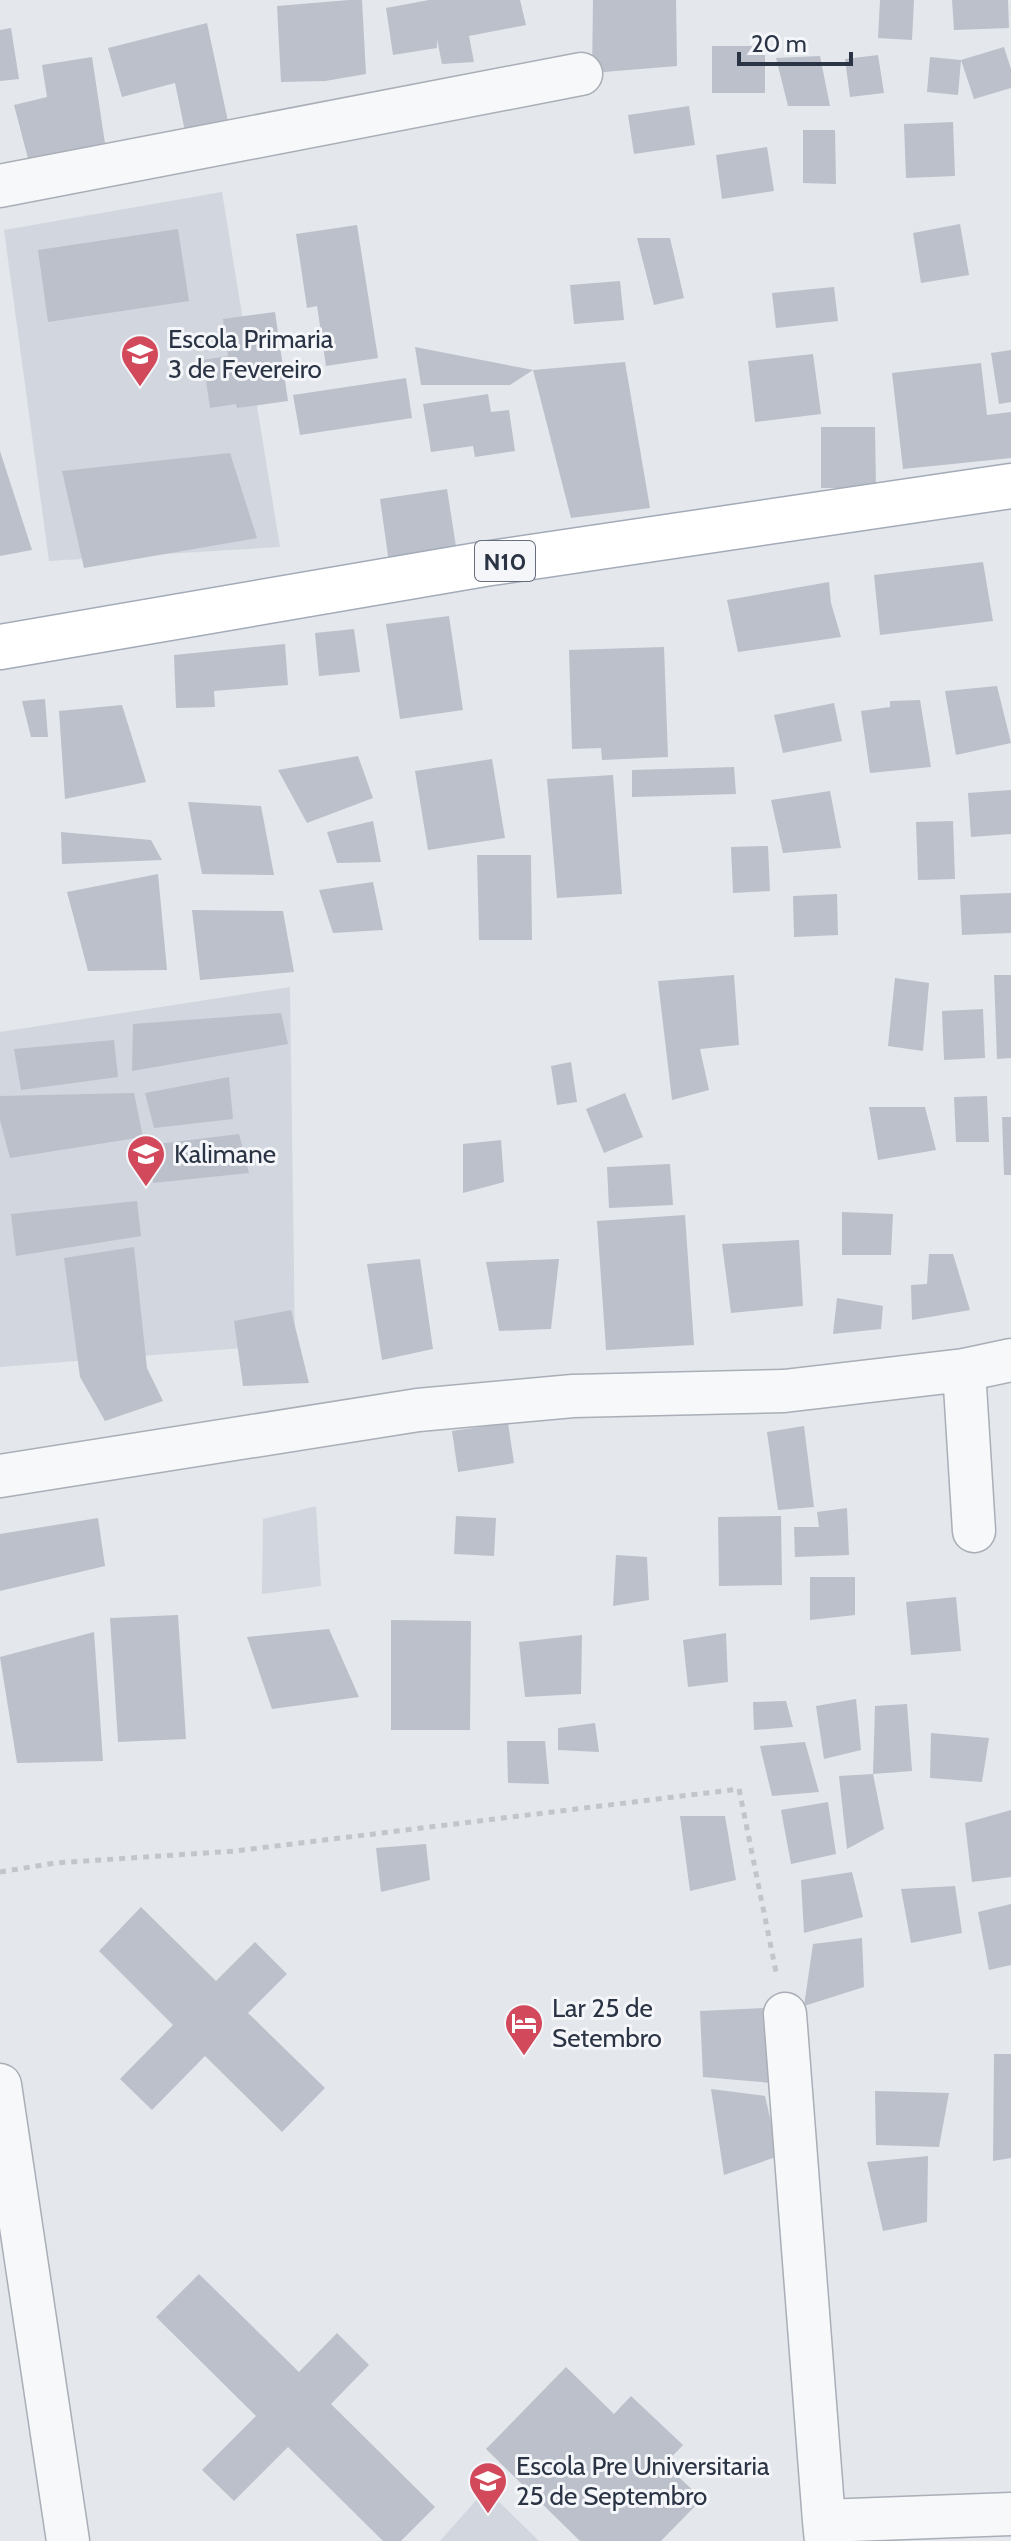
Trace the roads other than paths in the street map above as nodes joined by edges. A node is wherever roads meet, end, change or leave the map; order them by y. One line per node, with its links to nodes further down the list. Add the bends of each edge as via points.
1 (581, 74): 2 (street)
2 (0, 186)
3 (1011, 486): 4 (main road, N10, via 484,564)
4 (0, 647)
5 (1011, 1360): 6 (street)
6 (964, 1370): 7 (street, via 784,1391 573,1396 418,1410); 8 (street)
7 (0, 1476)
8 (974, 1531)
9 (785, 2014): 12 (street)
10 (0, 2085): 13 (street)
11 (1011, 2514): 12 (street)
12 (825, 2531)
13 (68, 2541)

